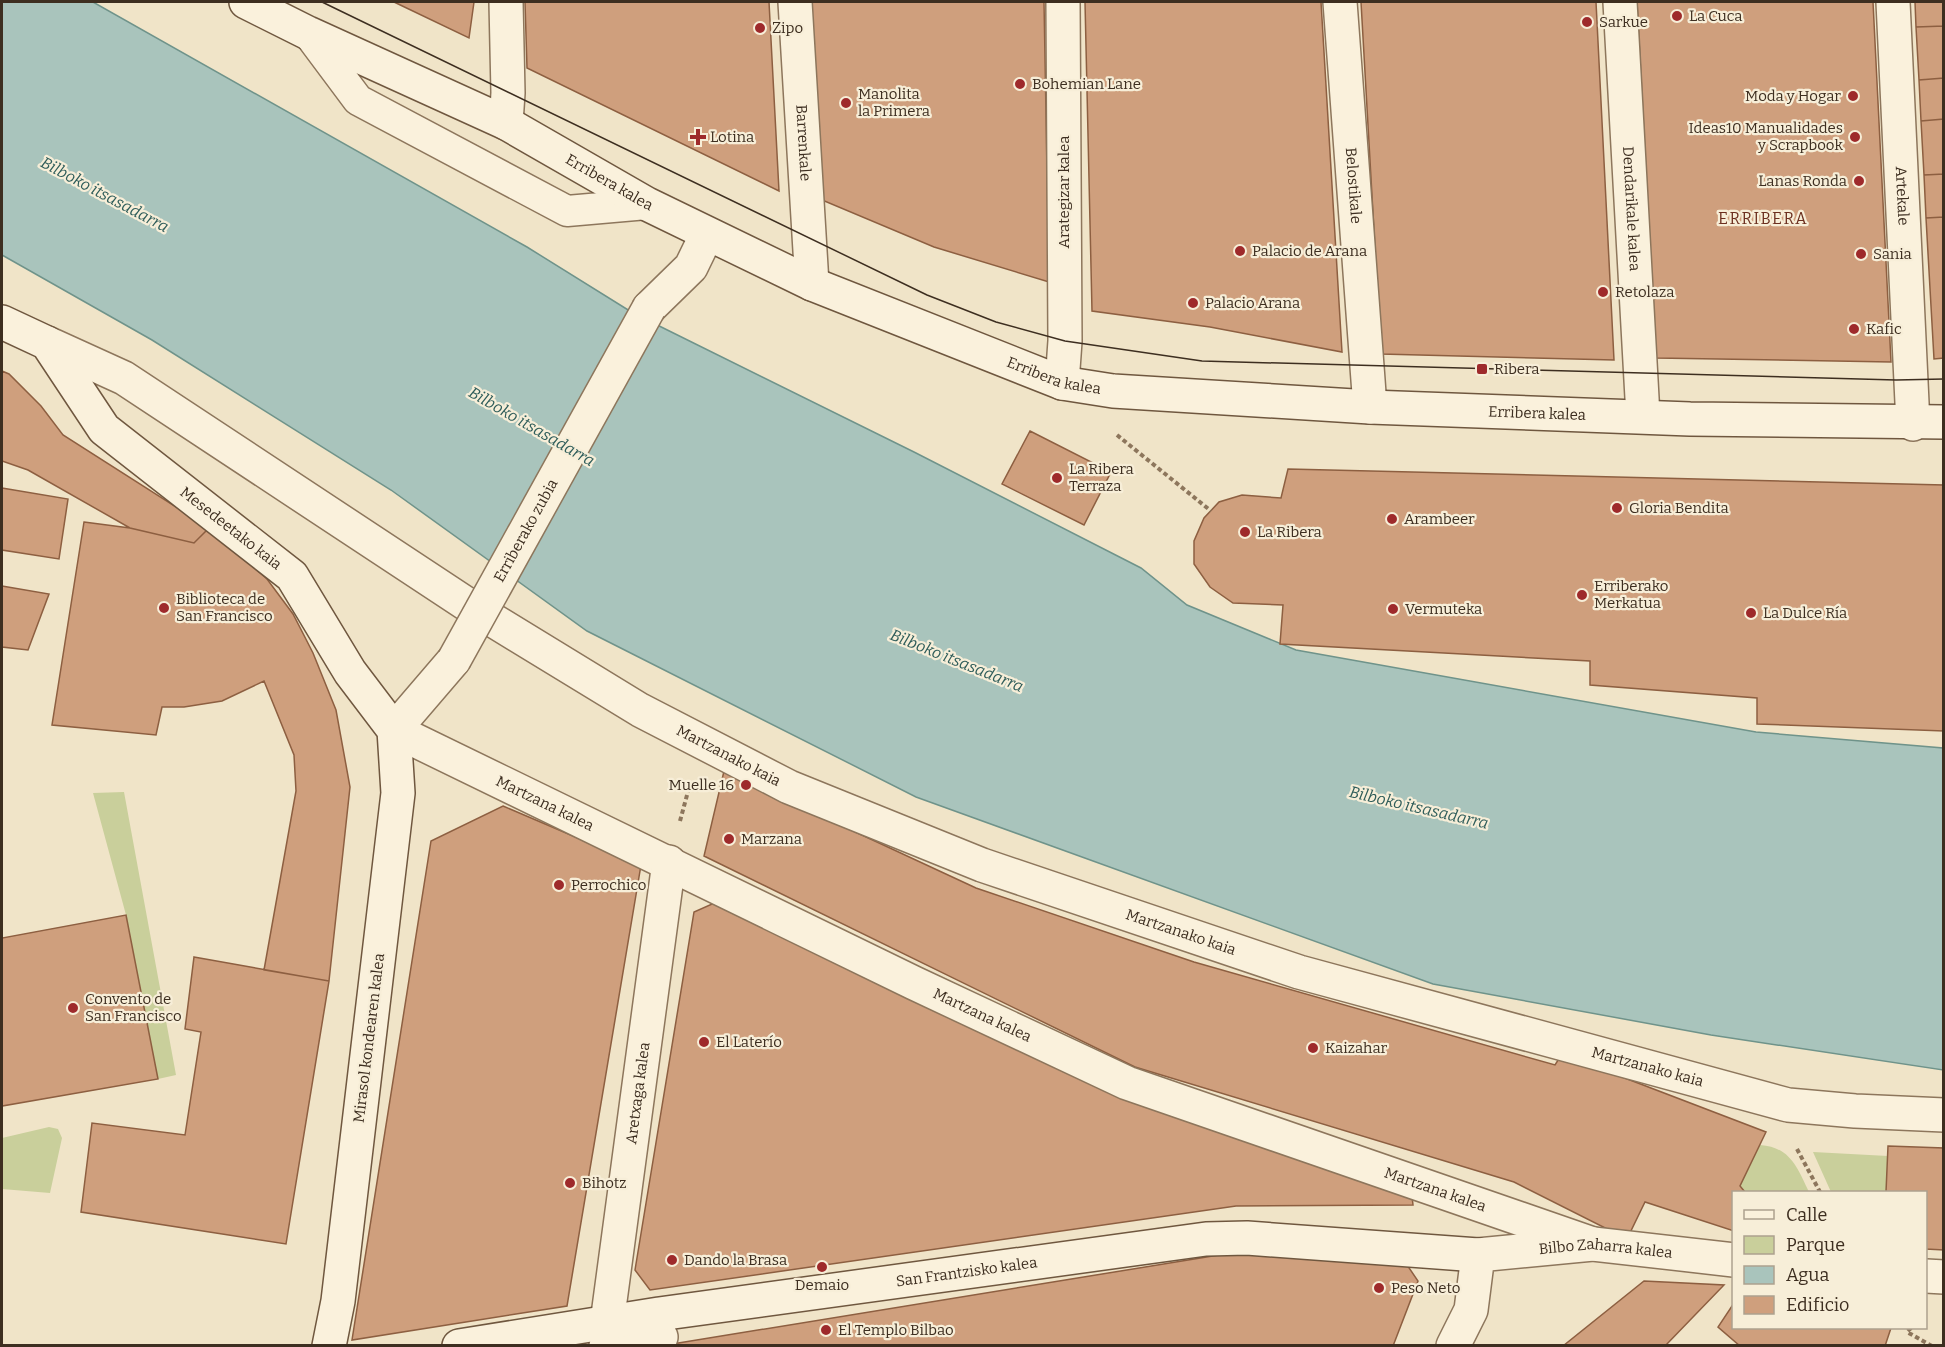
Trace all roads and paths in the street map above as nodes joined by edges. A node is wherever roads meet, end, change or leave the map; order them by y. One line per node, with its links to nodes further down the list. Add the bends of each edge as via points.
1 (247, 2): 8 (street, Erribera kalea)
2 (506, 2): 9 (street)
3 (795, 2): 12 (street, Barrenkale)
4 (1063, 2): 15 (street, Arategizar kalea)
5 (1340, 2): 16 (street, Belostikale)
6 (1620, 2): 17 (street, Dendarikale kalea)
7 (1893, 2): 18 (street, Artekale)
8 (308, 33): 9 (street, Erribera kalea); 10 (lane, via 358,100 567,211)
9 (506, 123): 10 (street, Erribera kalea)
10 (647, 204): 11 (street, Erribera kalea)
11 (707, 234): 12 (street, Erribera kalea); 21 (street, Erriberako zubia, bridge, via 691,267 649,308 454,660)
12 (812, 284): 15 (street, Erribera kalea)
13 (2, 322): 14 (street)
14 (47, 342): 21 (street, Mesedeetako kaia, via 104,429 292,576 350,672); 23 (street, Martzanako kaia, via 124,378 468,605 640,711 789,787 982,865 1299,972 1788,1105)
15 (1062, 383): 16 (street, Erribera kalea, via 1113,391)
16 (1370, 407): 17 (street, Erribera kalea)
17 (1643, 416): 18 (street, Erribera kalea)
18 (1928, 423)
19 (1114, 433): 20 (path)
20 (1211, 511)
21 (394, 730): 22 (street, Martzana kalea); 34 (street, Mirasol kondearen kalea, via 398,793 340,1289)
22 (669, 862): 26 (street, Martzana kalea, via 1127,1083); 32 (street, Aretxaga kalea)
23 (1944, 1115)
24 (1796, 1147): 25 (path)
25 (1819, 1191)
26 (1593, 1244): 27 (street, Bilbo Zaharra kalea); 28 (street, Bilbo Zaharra kalea)
27 (1478, 1255): 32 (street, San Frantzisko kalea, via 1291,1240 1206,1239); 36 (street, via 1471,1310)
28 (1732, 1260)
29 (1927, 1276): 30 (street)
30 (1944, 1277)
31 (1910, 1329): 37 (path, via 1907,1332)
32 (607, 1334): 33 (street); 35 (street, San Frantzisko kalea)
33 (661, 1337)
34 (329, 1346)
35 (459, 1346)
36 (1453, 1346)
37 (1932, 1346)

